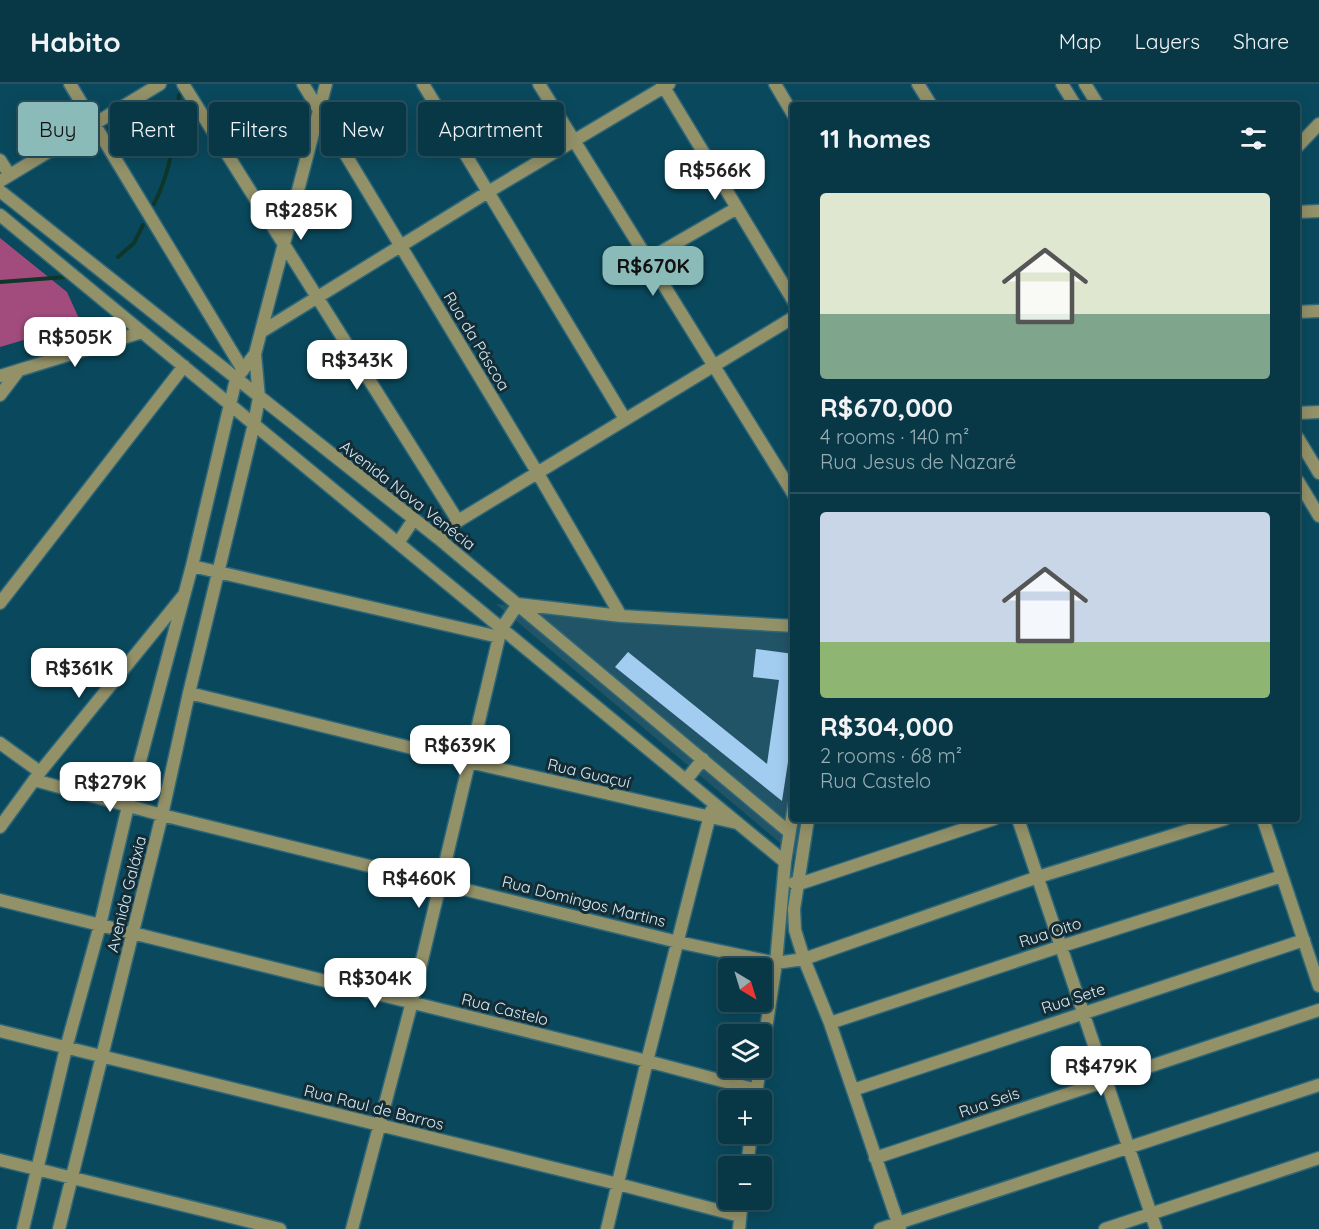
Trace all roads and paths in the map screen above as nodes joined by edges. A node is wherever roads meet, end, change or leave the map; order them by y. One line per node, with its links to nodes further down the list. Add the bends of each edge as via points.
1 (70, 84): 13 (street)
2 (160, 84): 19 (street)
3 (183, 84): 33 (street)
4 (303, 84): 18 (street, Rua da Páscoa)
5 (326, 84): 18 (street)
6 (423, 84): 28 (street)
7 (539, 84): 22 (street)
8 (775, 84): 17 (street)
9 (918, 84): 14 (street)
10 (1062, 84): 15 (street)
11 (1085, 84): 16 (street)
12 (665, 85): 22 (street); 29 (street)
13 (81, 102)
14 (929, 102)
15 (1073, 102)
16 (1096, 102)
17 (790, 109)
18 (319, 112): 33 (street); 34 (street, Rua da Páscoa)
19 (98, 122)
20 (1319, 124): 23 (street)
21 (98, 131): 47 (street)
22 (574, 141): 28 (street); 35 (street)
23 (1300, 144)
24 (41, 156): 26 (street)
25 (0, 159): 26 (street)
26 (5, 178)
27 (0, 191): 47 (street, Avenida Nova Venécia)
28 (488, 192): 34 (street); 54 (street)
29 (737, 208): 35 (street); 36 (street)
30 (1319, 211): 31 (street)
31 (1300, 212)
32 (0, 215): 41 (street)
33 (285, 243): 37 (street); 42 (street)
34 (400, 246): 37 (street); 57 (street, Rua da Páscoa)
35 (648, 260): 44 (street)
36 (790, 295)
37 (316, 297): 42 (street); 63 (street)
38 (1319, 311): 39 (street)
39 (1300, 312)
40 (790, 319): 44 (street)
41 (142, 332): 45 (street); 46 (street)
42 (261, 332): 43 (street)
43 (255, 354): 47 (street); 50 (street, Avenida Galáxia)
44 (714, 365): 54 (street); 60 (street)
45 (184, 366): 51 (street); 69 (street)
46 (19, 370): 48 (street); 49 (street)
47 (240, 375): 50 (street, Avenida Nova Venécia); 51 (street, Avenida Galáxia)
48 (0, 376)
49 (0, 395)
50 (259, 398): 55 (street, Avenida Galáxia); 62 (street, Avenida Nova Venécia)
51 (231, 405): 55 (street); 66 (street, Avenida Galáxia)
52 (1319, 412): 53 (street)
53 (1300, 413)
54 (625, 419): 57 (street)
55 (254, 424): 65 (street); 67 (street, Avenida Galáxia)
56 (1300, 441): 58 (street)
57 (537, 472): 63 (street); 71 (street, Rua da Páscoa)
58 (1319, 473)
59 (1300, 484): 61 (street)
60 (790, 488)
61 (1319, 516)
62 (414, 519): 64 (street, Avenida Nova Venécia); 65 (street)
63 (458, 521): 64 (street)
64 (438, 538): 70 (street, Avenida Nova Venécia)
65 (398, 543): 73 (street)
66 (192, 566): 67 (street); 68 (street, Avenida Galáxia)
67 (219, 572): 73 (street); 74 (street, Avenida Galáxia)
68 (185, 593): 78 (street); 81 (street, Avenida Galáxia)
69 (0, 603)
70 (518, 604): 71 (street); 73 (street); 76 (street, Avenida Nova Venécia)
71 (621, 616): 72 (street)
72 (790, 626)
73 (500, 633): 77 (street); 79 (street)
74 (189, 693): 77 (street, Rua Guaçuí); 82 (street, Avenida Galáxia)
75 (0, 743): 78 (street)
76 (703, 759): 79 (street); 92 (street, Avenida Nova Venécia)
77 (469, 762): 83 (street, Rua Guaçuí); 97 (street)
78 (37, 776): 81 (street, Rua Domingos Martins); 91 (street)
79 (686, 780): 80 (street)
80 (713, 802): 83 (street); 90 (street)
81 (128, 806): 82 (street, Rua Domingos Martins); 100 (street, Avenida Galáxia)
82 (162, 815): 97 (street, Rua Domingos Martins); 101 (street, Avenida Galáxia)
83 (710, 818): 90 (street, Rua Guaçuí); 103 (street)
84 (791, 822): 92 (street)
85 (808, 822): 98 (street)
86 (985, 822): 98 (street)
87 (1019, 822): 95 (street)
88 (1215, 822): 95 (street)
89 (1264, 822): 94 (street)
90 (738, 823): 93 (street)
91 (0, 827)
92 (789, 832): 93 (street)
93 (785, 862): 96 (street)
94 (1282, 876): 102 (street); 104 (street, Rua Oito)
95 (1038, 877): 104 (street); 105 (street)
96 (783, 881): 98 (street); 106 (street)
97 (441, 882): 103 (street, Rua Domingos Martins); 108 (street)
98 (799, 884): 105 (street, via 795,930)
99 (0, 900): 100 (street, Rua Castelo)
100 (100, 925): 101 (street, Rua Castelo); 114 (street, Avenida Galáxia)
101 (133, 934): 108 (street, Rua Castelo); 115 (street, Avenida Galáxia)
102 (1304, 939): 107 (street); 110 (street, Rua Sete)
103 (678, 942): 106 (street, Rua Domingos Martins); 116 (street)
104 (1059, 946): 110 (street); 111 (street, Rua Oito)
105 (804, 959): 106 (street); 111 (street)
106 (776, 963): 112 (street)
107 (1319, 986)
108 (412, 1002): 116 (street, Rua Castelo); 121 (street)
109 (1319, 1010): 117 (street, Rua Seis)
110 (1083, 1012): 117 (street); 120 (street, Rua Sete)
111 (830, 1023): 120 (street)
112 (767, 1024)
113 (0, 1031): 114 (street, Rua Raul de Barros)
114 (66, 1048): 115 (street, Rua Raul de Barros); 126 (street, Avenida Galáxia)
115 (103, 1056): 121 (street, Rua Raul de Barros); 127 (street, Avenida Galáxia)
116 (647, 1061): 119 (street, Rua Castelo); 128 (street)
117 (1107, 1079): 122 (street); 123 (street, Rua Seis)
118 (1319, 1085): 122 (street)
119 (737, 1090)
120 (853, 1090): 123 (street)
121 (381, 1125): 128 (street, Rua Raul de Barros); 135 (street)
122 (1129, 1146): 129 (street); 131 (street)
123 (875, 1158): 131 (street)
124 (1319, 1158): 129 (street)
125 (0, 1160): 126 (street)
126 (37, 1170): 127 (street); 132 (street, Avenida Galáxia)
127 (70, 1178): 133 (street, Avenida Galáxia); 134 (street)
128 (618, 1184): 130 (street, Rua Raul de Barros); 136 (street)
129 (1151, 1214): 138 (street); 139 (street)
130 (740, 1223)
131 (899, 1226): 137 (street)
132 (23, 1229)
133 (58, 1229)
134 (280, 1229)
135 (352, 1229)
136 (607, 1229)
137 (880, 1229)
138 (1105, 1229)
139 (1156, 1229)

